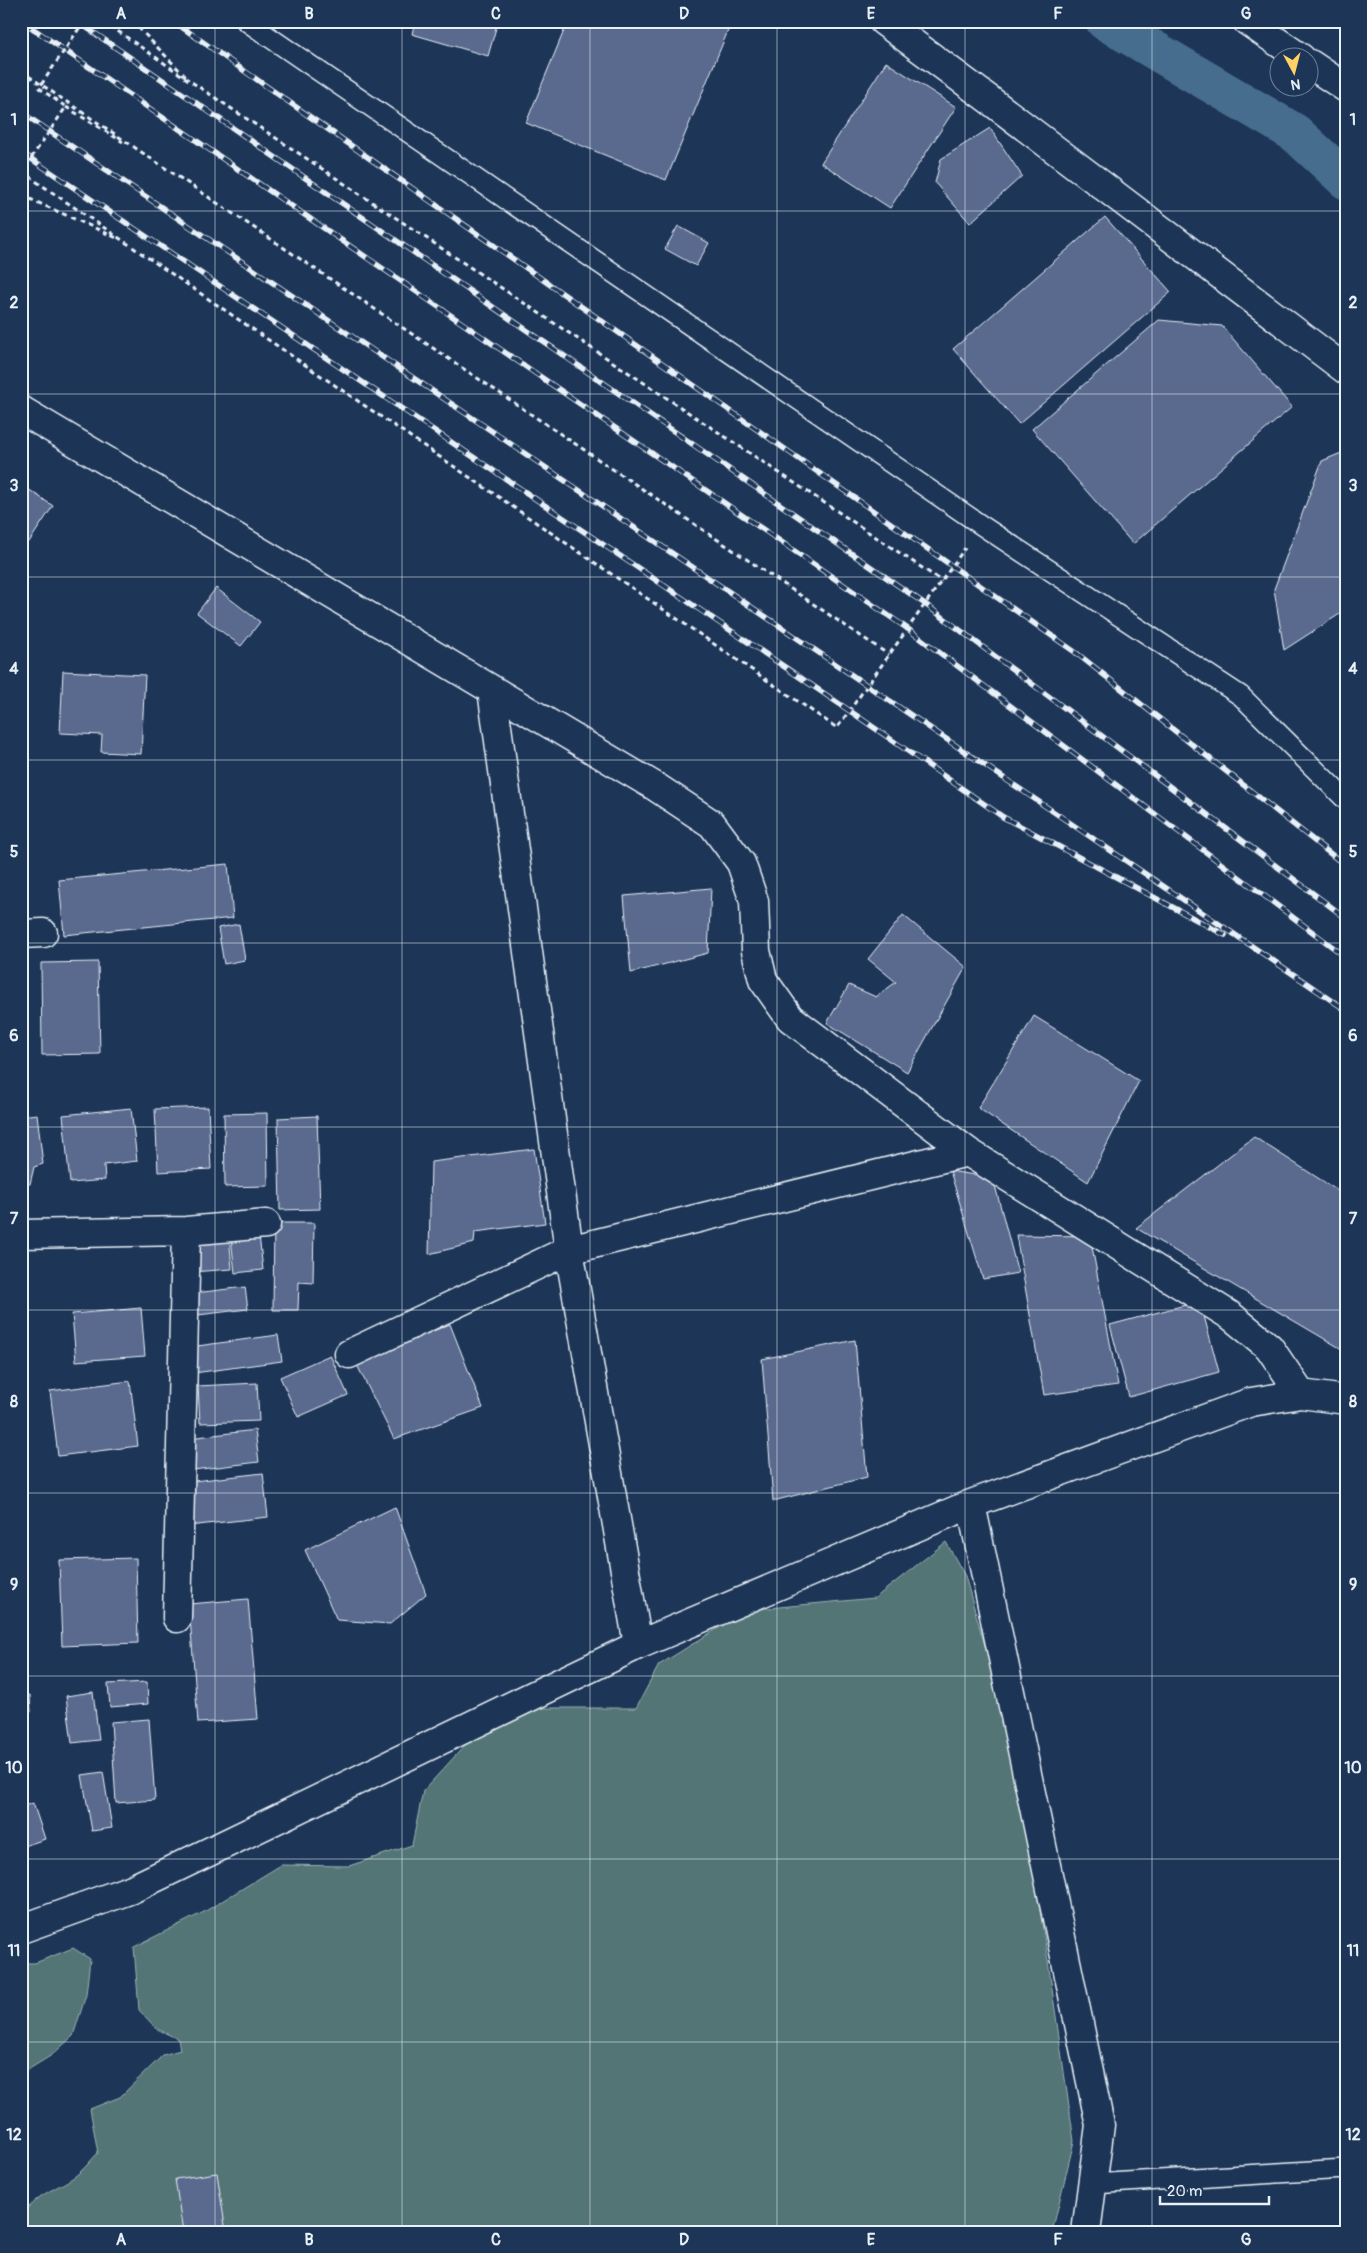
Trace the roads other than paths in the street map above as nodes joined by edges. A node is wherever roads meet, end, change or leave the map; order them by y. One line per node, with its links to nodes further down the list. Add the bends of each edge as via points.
1 (246, 21): 10 (lane, via 981,525 1241,696)
2 (883, 21): 7 (street)
3 (1247, 21): 4 (street)
4 (1286, 48)
5 (1320, 71): 6 (street)
6 (1346, 88)
7 (1346, 370)
8 (21, 410): 9 (street)
9 (492, 690): 11 (street, via 712,824 741,864 754,901 756,950 763,980 790,1018); 15 (street)
10 (1346, 800)
11 (968, 1152): 15 (street); 17 (street, via 1231,1316 1269,1347)
12 (266, 1224): 13 (street)
13 (186, 1231): 14 (street); 20 (street)
14 (21, 1234)
15 (569, 1250): 16 (street); 21 (street)
16 (349, 1354)
17 (1301, 1394): 18 (street); 19 (street, via 1250,1402)
18 (1346, 1400)
19 (971, 1504): 21 (street); 24 (street, via 1100,2125)
20 (177, 1618)
21 (638, 1645): 22 (street, via 132,1889)
22 (21, 1929)
23 (1346, 2169): 24 (lane)
24 (1092, 2184): 25 (street)
25 (1086, 2232)

